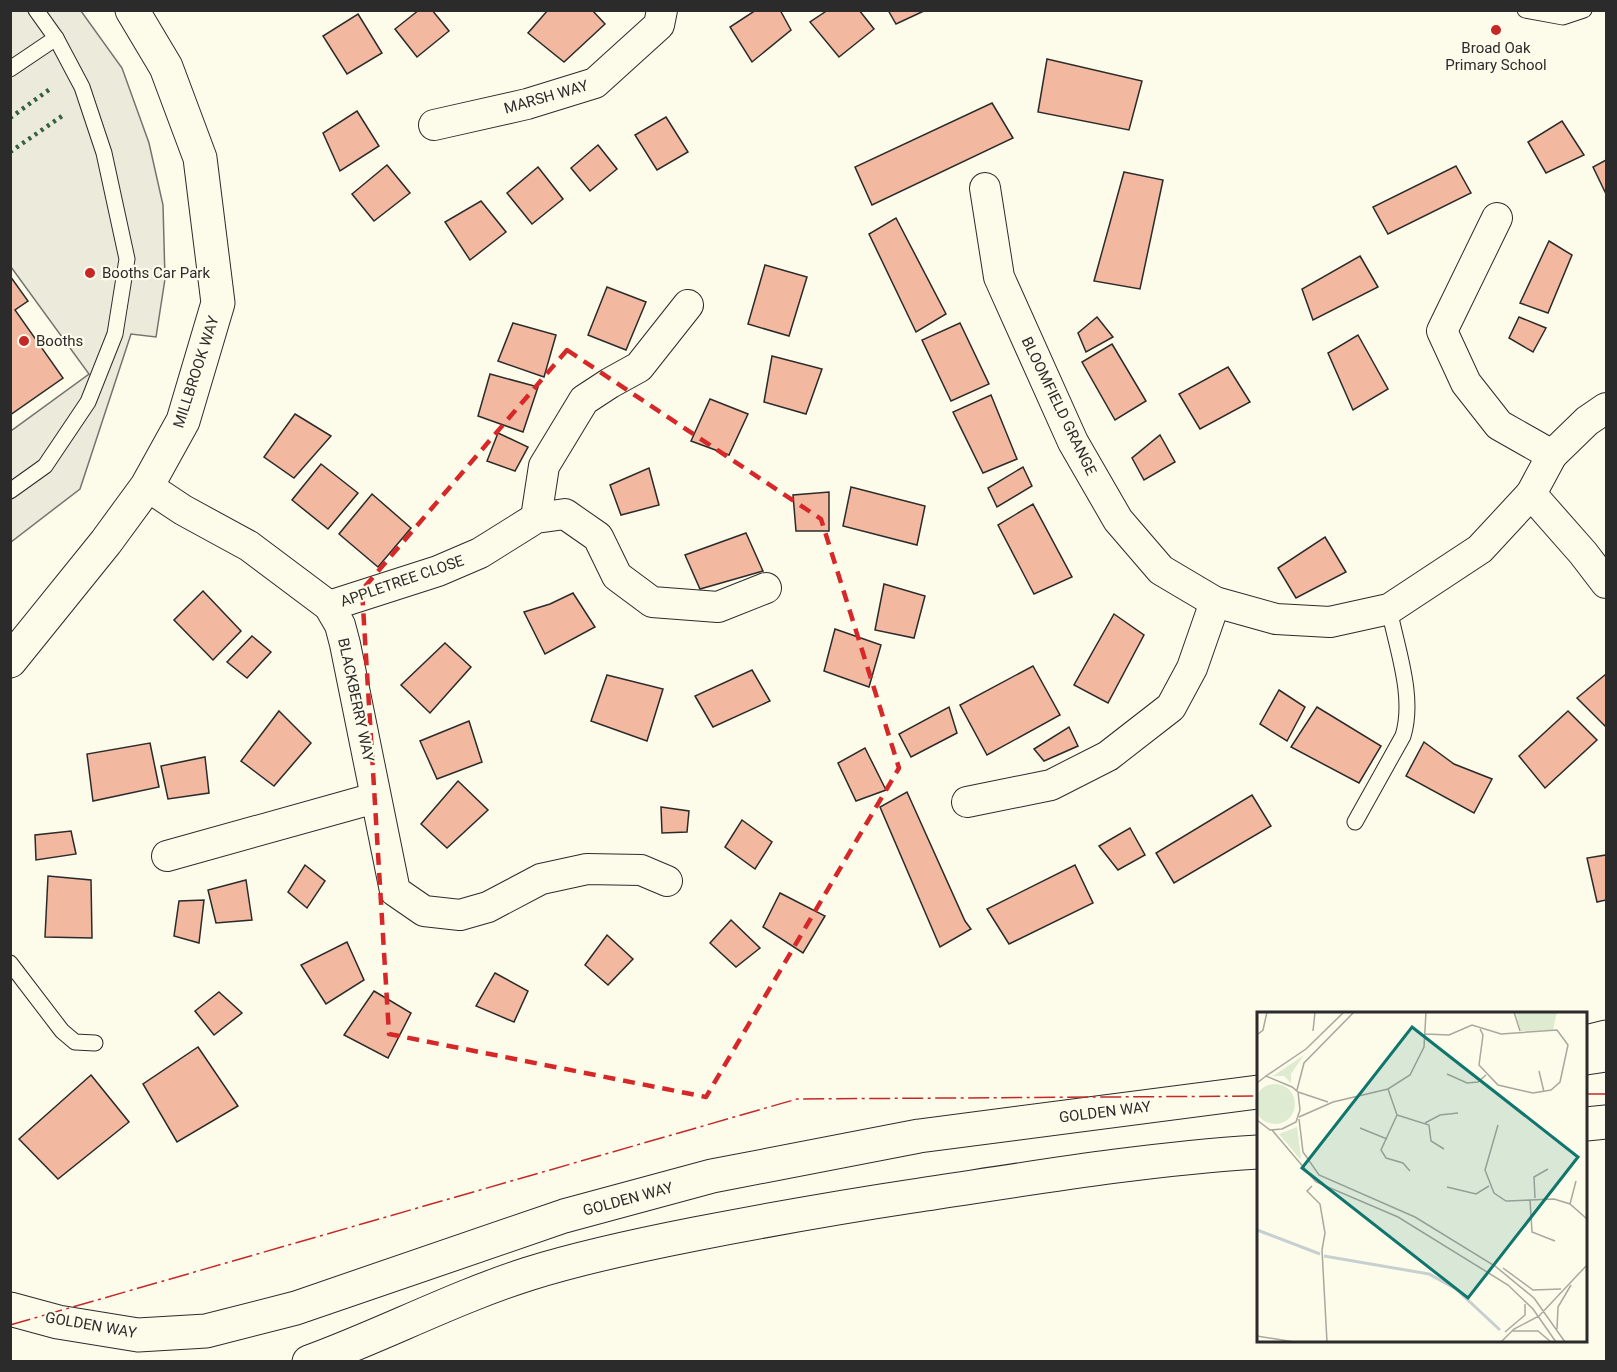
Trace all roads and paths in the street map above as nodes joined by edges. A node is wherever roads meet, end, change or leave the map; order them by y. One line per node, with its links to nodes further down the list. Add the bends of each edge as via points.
1 (36, 10): 6 (lane)
2 (132, 10): 14 (main road, MILLBROOK WAY, via 166,67 201,158 218,303 183,421)
3 (662, 10): 8 (street, MARSH WAY, via 659,25 595,83 527,104)
4 (1525, 10): 5 (lane, via 1563,17)
5 (1584, 10)
6 (56, 38): 7 (lane); 15 (lane, via 82,87 104,153 127,259 115,334 88,402 45,466)
7 (10, 69)
8 (434, 124)
9 (985, 188): 20 (street, BLOOMFIELD GRANGE, via 999,277 1073,442 1118,520 1161,570)
10 (1497, 218): 13 (street, via 1442,331 1467,383 1499,425)
11 (688, 305): 17 (street, via 639,367 584,400 544,466)
12 (1606, 408): 13 (street, BLOOMFIELD GRANGE)
13 (1552, 455): 16 (street, BLOOMFIELD GRANGE)
14 (147, 486): 21 (street, BLACKBERRY WAY, via 249,546); 23 (main road, MILLBROOK WAY)
15 (10, 491)
16 (1531, 494): 18 (street); 22 (street, BLOOMFIELD GRANGE, via 1480,549)
17 (536, 518): 19 (street, APPLETREE CLOSE, via 565,513 598,537 617,576 652,602 718,607); 21 (street, APPLETREE CLOSE, via 480,553 438,571)
18 (1606, 583)
19 (766, 588)
20 (1215, 602): 22 (street, BLOOMFIELD GRANGE, via 1276,619 1330,622); 25 (street, via 1192,668 1171,707 1108,756 1051,785)
21 (329, 606): 24 (street, BLACKBERRY WAY, via 345,644)
22 (1389, 609): 26 (lane, via 1408,703 1408,721)
23 (10, 661)
24 (375, 798): 27 (street); 28 (street, BLACKBERRY WAY, via 395,891 424,911 460,915 488,907 541,879 588,869 641,870)
25 (967, 802)
26 (1354, 822)
27 (167, 856)
28 (667, 881)
29 (10, 963): 32 (lane, via 62,1031 75,1042)
30 (1606, 1037): 31 (main road)
31 (1587, 1042)
32 (95, 1043)
33 (1606, 1055): 34 (main road)
34 (1587, 1058)
35 (1257, 1092): 39 (main road, GOLDEN WAY, via 919,1136 712,1176 564,1216 296,1308 206,1331 138,1335 58,1322)
36 (1606, 1122): 37 (main road)
37 (1587, 1124)
38 (1257, 1152): 40 (main road, via 1209,1155 813,1211 642,1245 528,1274 440,1306)
39 (10, 1309)
40 (309, 1362)

